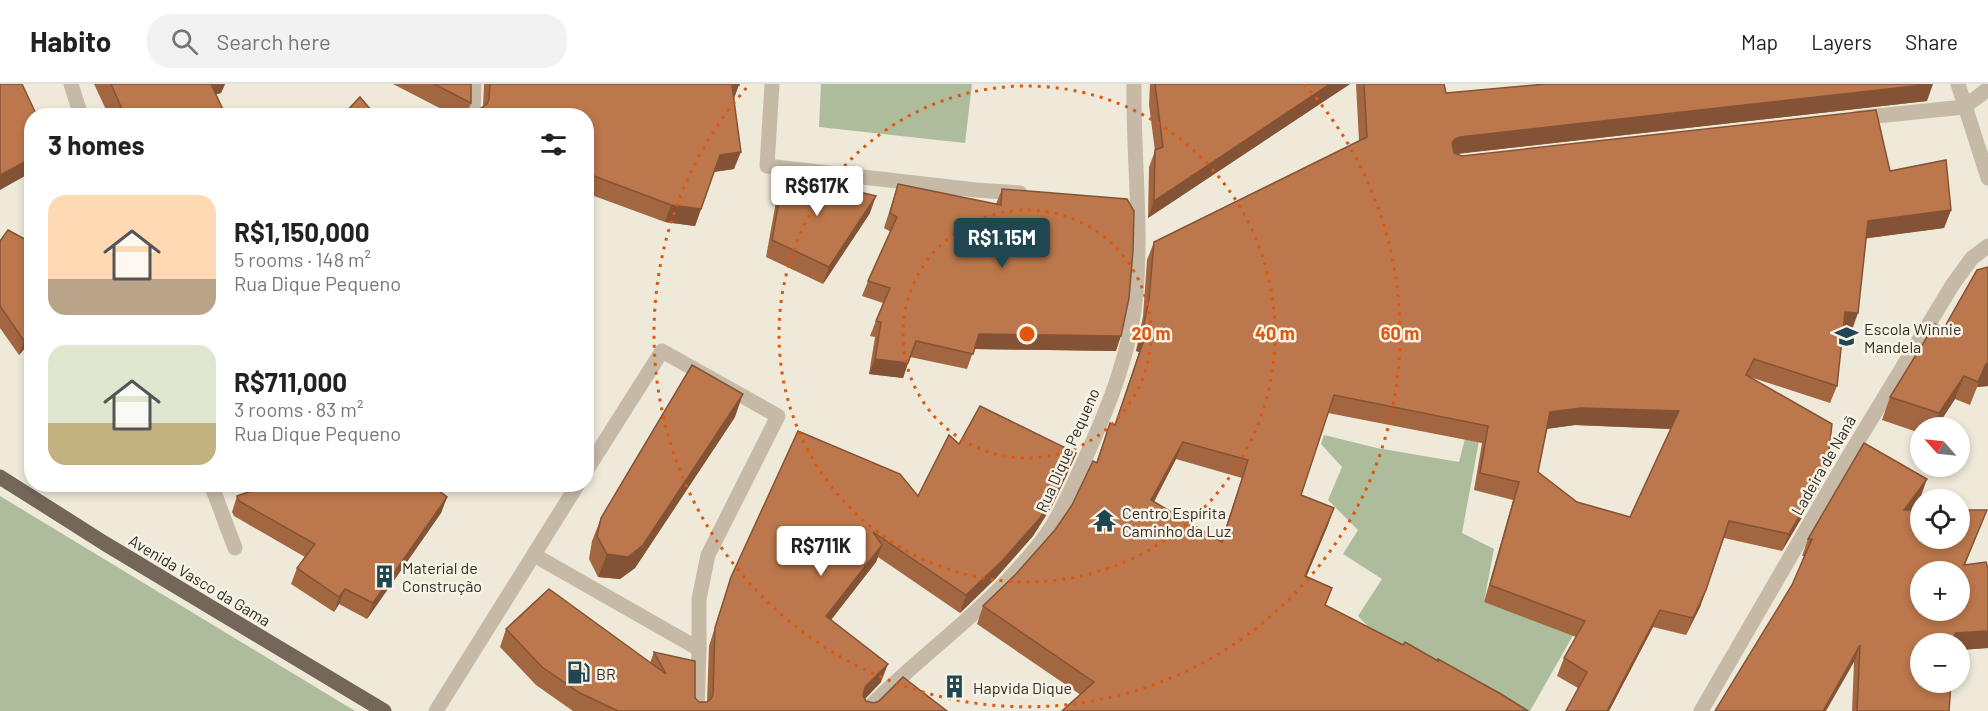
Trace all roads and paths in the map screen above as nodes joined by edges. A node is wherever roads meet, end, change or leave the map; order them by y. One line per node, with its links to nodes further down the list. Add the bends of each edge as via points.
1 (71, 84): 8 (street)
2 (474, 84): 9 (street)
3 (772, 84): 12 (street, via 767,166)
4 (1134, 84): 24 (street, Rua Dique Pequeno, via 1136,292 1130,337 1104,416 1052,527 1003,586)
5 (1958, 84): 7 (street)
6 (1988, 89): 7 (street)
7 (1965, 106): 10 (street); 11 (street)
8 (78, 108)
9 (473, 108)
10 (1843, 120)
11 (1988, 178)
12 (1034, 194)
13 (1988, 246): 25 (street, Ladeira de Nanã, via 1972,258 1953,285)
14 (594, 458): 20 (street, via 662,351 778,416 708,555 699,599)
15 (0, 477): 21 (main road, Avenida Vasco da Gama)
16 (214, 492): 18 (street)
17 (573, 492): 19 (street)
18 (235, 548)
19 (534, 555): 20 (street); 22 (street)
20 (699, 649): 23 (street)
21 (384, 711)
22 (436, 711)
23 (697, 711)
24 (866, 711)
25 (1701, 711)

